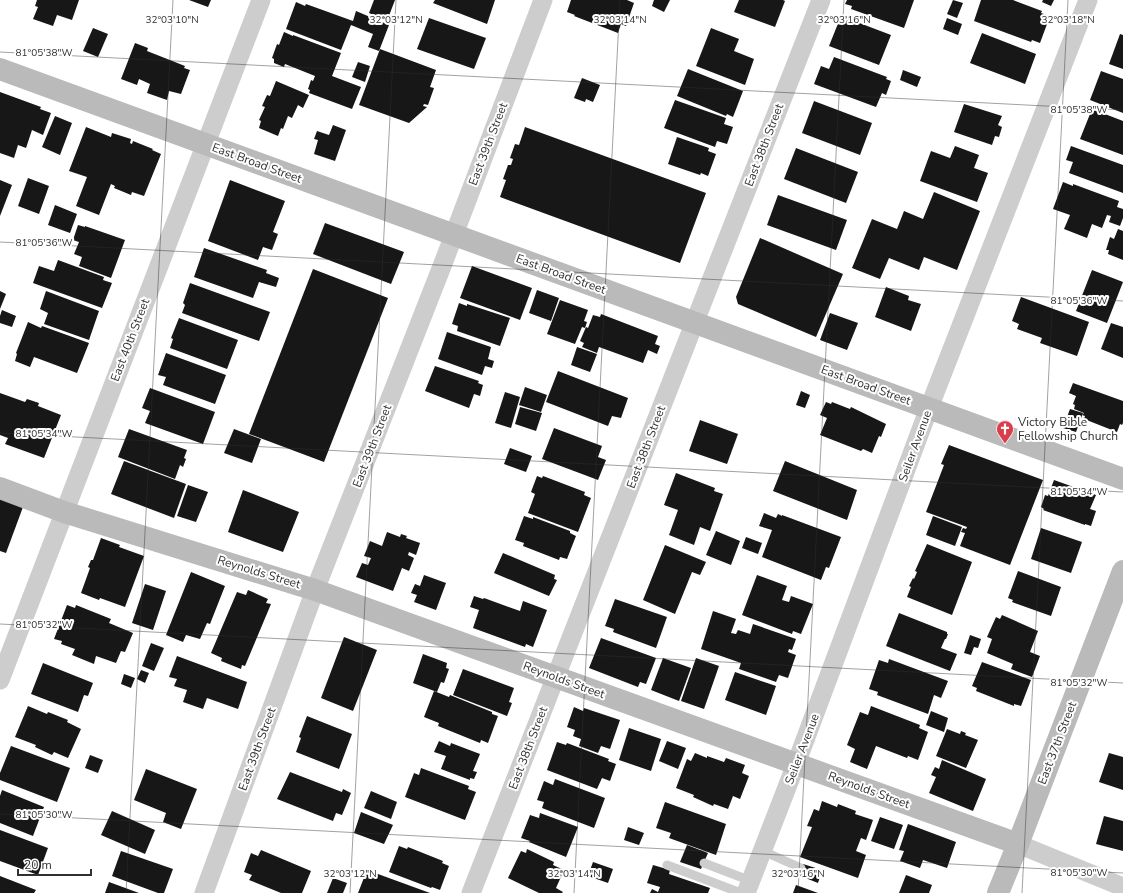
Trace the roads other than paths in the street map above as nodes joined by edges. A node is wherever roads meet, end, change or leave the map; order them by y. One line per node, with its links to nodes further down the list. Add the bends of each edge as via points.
1 (261, 0): 6 (street, East 40th Street)
2 (543, 0): 7 (street, East 39th Street)
3 (821, 0): 8 (street, East 38th Street)
4 (1088, 0): 9 (street, Seiler Avenue)
5 (0, 69): 6 (main road, East Broad Street)
6 (205, 144): 7 (main road, East Broad Street); 12 (street, East 40th Street)
7 (454, 235): 8 (main road, East Broad Street); 14 (street, East 39th Street)
8 (695, 323): 9 (main road, East Broad Street); 15 (street, East 38th Street)
9 (929, 408): 10 (main road, East Broad Street); 17 (street, Seiler Avenue)
10 (1123, 479)
11 (0, 488): 12 (main road, Reynolds Street)
12 (64, 512): 14 (main road, Reynolds Street); 16 (street, East 40th Street)
13 (1123, 571): 18 (main road, East 37th Street)
14 (316, 590): 15 (main road, Reynolds Street); 25 (street, East 39th Street)
15 (556, 677): 17 (main road, Reynolds Street); 26 (street, East 38th Street)
16 (0, 680)
17 (796, 764): 18 (main road, Reynolds Street); 19 (street, Seiler Avenue)
18 (1018, 844): 23 (street, Reynolds Street); 27 (main road, East 37th Street)
19 (763, 850): 22 (lane); 24 (street, Seiler Avenue)
20 (704, 863): 24 (lane)
21 (668, 865): 24 (lane)
22 (801, 868)
23 (1123, 887)
24 (746, 889)
25 (204, 893)
26 (471, 893)
27 (998, 893)

